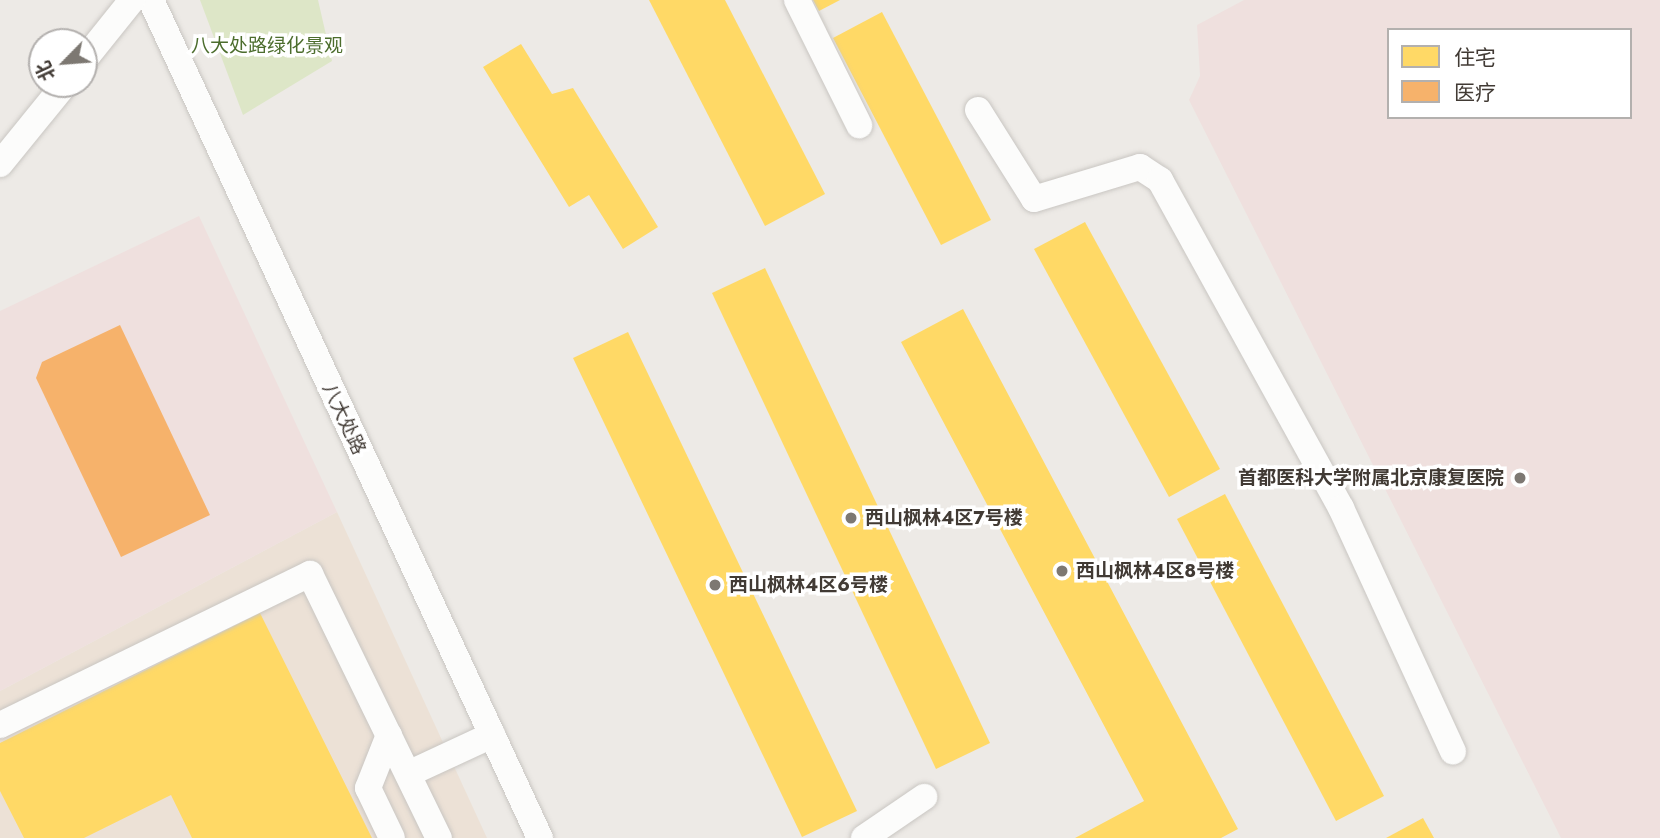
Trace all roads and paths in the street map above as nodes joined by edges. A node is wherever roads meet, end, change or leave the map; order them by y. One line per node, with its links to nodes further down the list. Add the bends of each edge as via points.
1 (132, 0): 4 (street)
2 (151, 0): 11 (street, 八大处路)
3 (797, 0): 7 (street)
4 (98, 42)
5 (54, 98): 8 (street)
6 (978, 110): 12 (street, via 1034,199 1140,167 1160,180 1341,508)
7 (859, 125)
8 (0, 164)
9 (0, 725): 10 (street, via 310,573)
10 (389, 734): 13 (street); 16 (street, via 368,788)
11 (492, 736): 13 (street); 15 (street, 八大处路)
12 (1453, 752)
13 (408, 774): 17 (street)
14 (924, 797): 18 (street)
15 (533, 836)
16 (391, 838)
17 (439, 838)
18 (864, 838)

